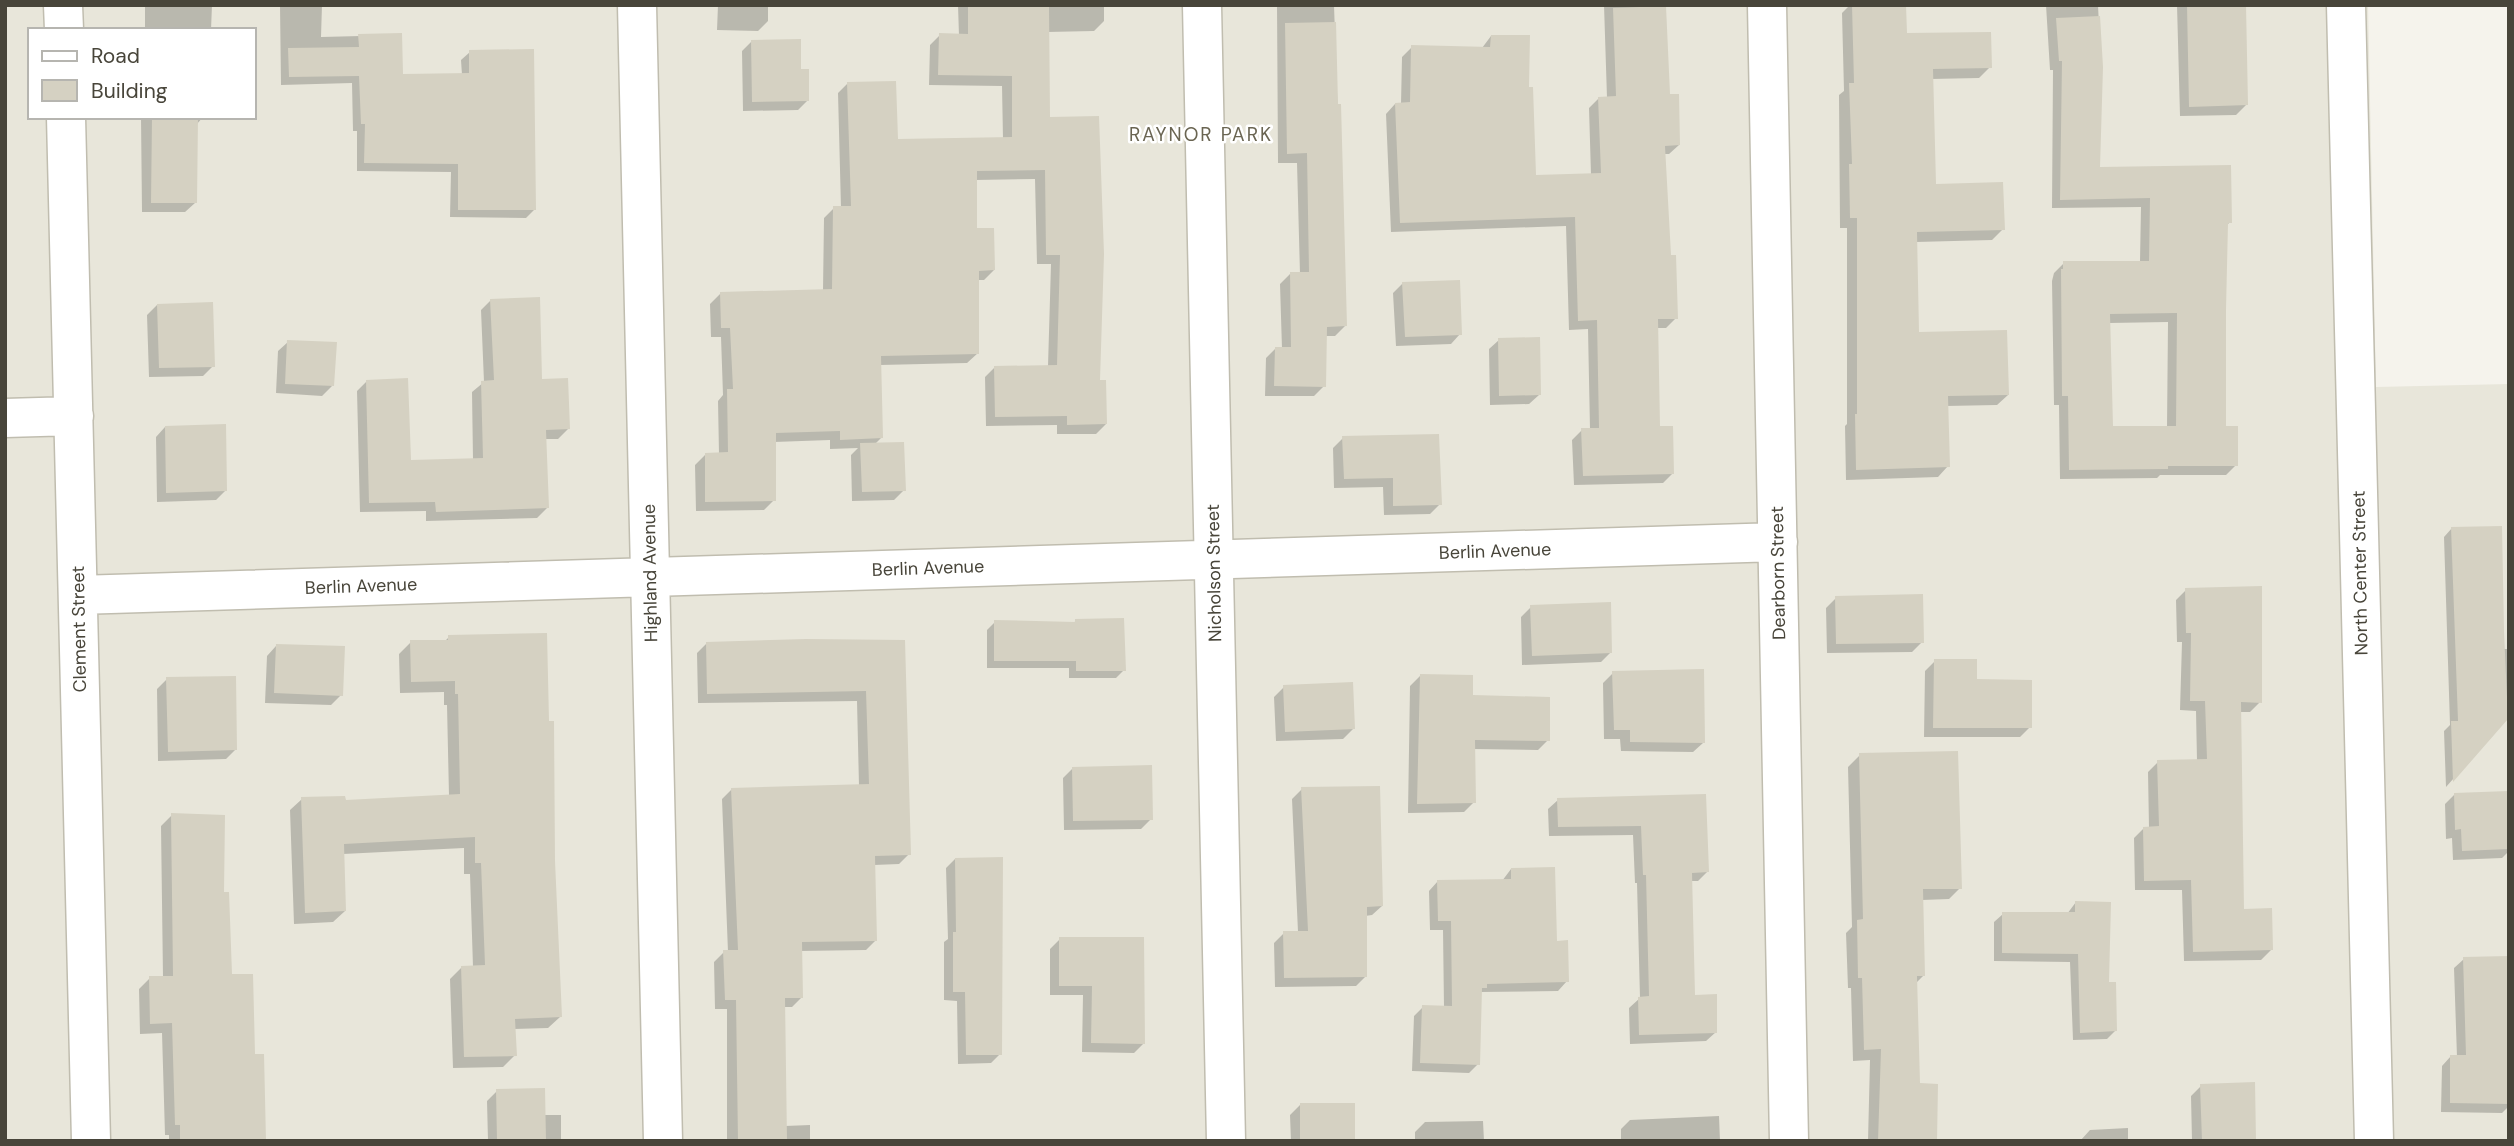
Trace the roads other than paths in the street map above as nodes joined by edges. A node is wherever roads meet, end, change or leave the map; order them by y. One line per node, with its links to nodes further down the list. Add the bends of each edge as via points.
1 (63, 5): 6 (street)
2 (637, 5): 12 (street, Highland Avenue)
3 (1202, 5): 11 (street, Nicholson Street)
4 (1767, 5): 10 (street, Dearborn Street)
5 (2346, 5): 18 (street, North Center Street)
6 (64, 28)
7 (66, 119): 8 (street, Clement Street)
8 (74, 416): 9 (street); 13 (street, Clement Street)
9 (5, 418)
10 (1778, 542): 11 (street, Berlin Avenue); 17 (street, Dearborn Street)
11 (1214, 559): 12 (street, Berlin Avenue); 16 (street, Nicholson Street)
12 (650, 577): 13 (street, Berlin Avenue); 15 (street, Highland Avenue)
13 (78, 595): 14 (street, Clement Street)
14 (91, 1141)
15 (663, 1141)
16 (1226, 1141)
17 (1789, 1141)
18 (2374, 1141)

